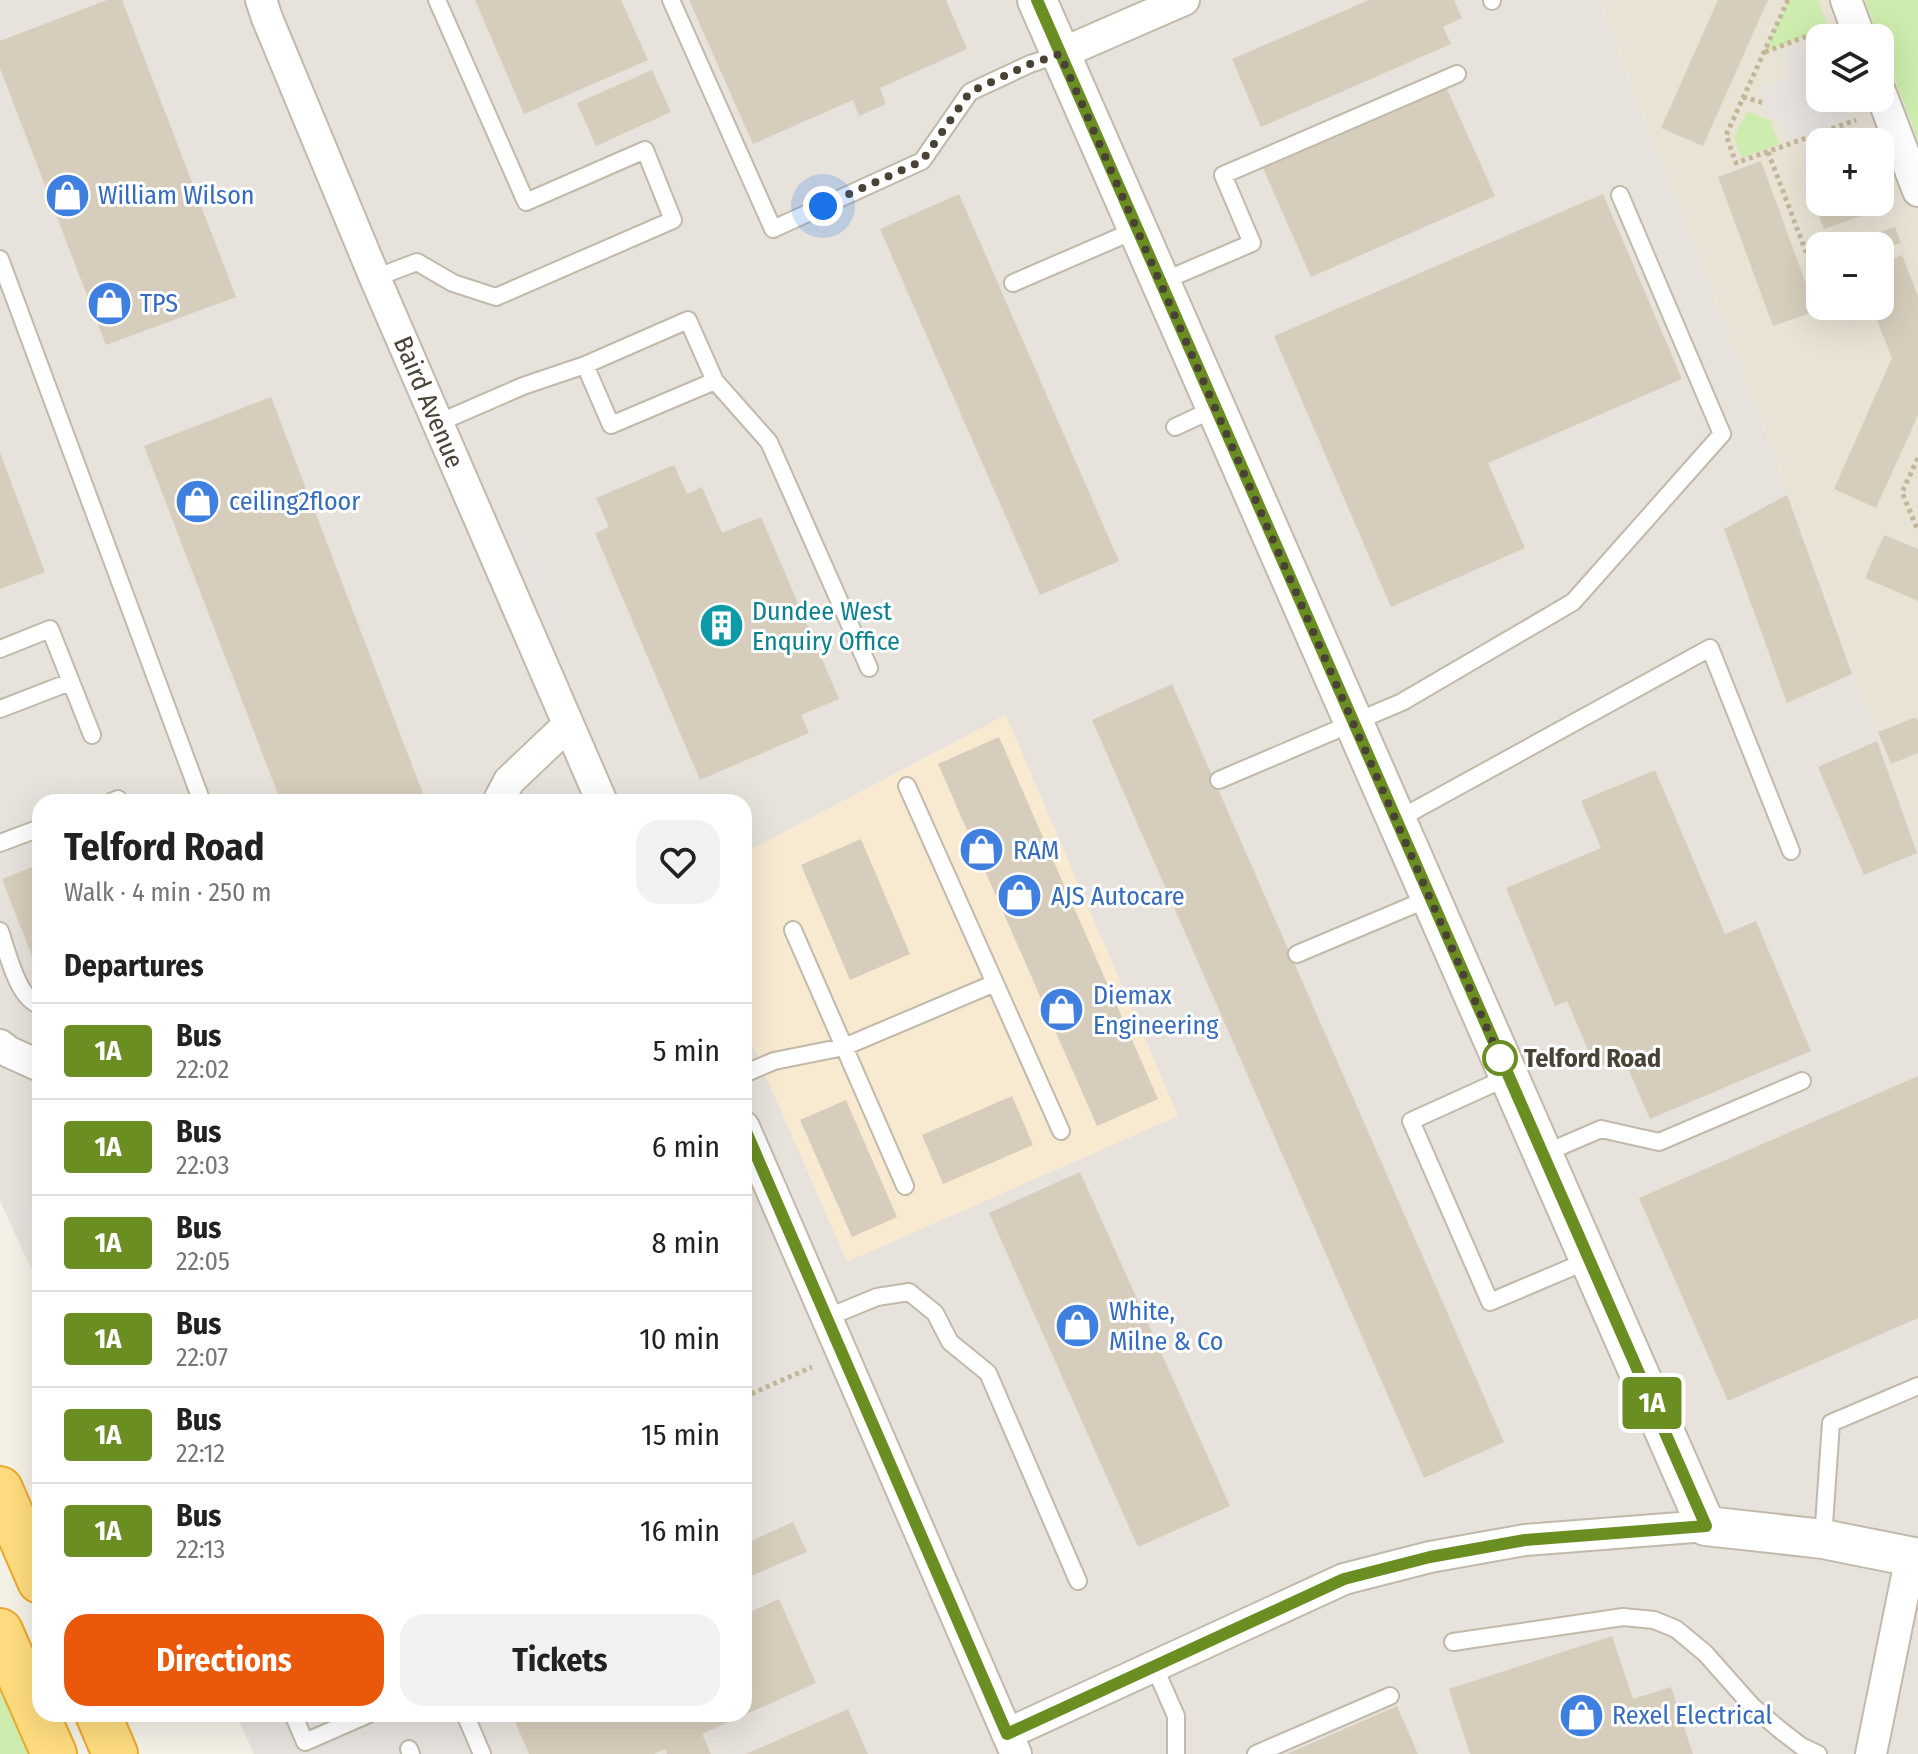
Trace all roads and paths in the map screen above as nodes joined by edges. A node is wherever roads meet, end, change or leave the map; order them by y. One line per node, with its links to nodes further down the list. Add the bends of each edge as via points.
1 (261, 0): 21 (street, Baird Avenue)
2 (437, 0): 21 (lane, via 526,202 645,150 673,220 496,297 453,283 417,262)
3 (671, 0): 9 (lane, via 773,229 922,161 970,92)
4 (1037, 0): 9 (street)
5 (1184, 0): 9 (street)
6 (1788, 0): 8 (path)
7 (1853, 19): 8 (path)
8 (1764, 52): 11 (path)
9 (1060, 54): 18 (street)
10 (1457, 74): 22 (lane, via 1223,175 1252,243)
11 (1743, 97): 12 (path); 15 (path, via 1726,135 1736,163)
12 (1764, 103)
13 (1857, 112): 15 (path)
14 (1888, 112): 16 (street)
15 (1768, 152): 19 (path)
16 (1918, 191)
17 (1620, 195): 35 (lane, via 1722,434 1573,602 1402,702)
18 (1138, 229): 22 (street); 23 (lane)
19 (1806, 252)
20 (0, 259): 40 (lane)
21 (375, 278): 27 (street, Baird Avenue)
22 (1161, 282): 26 (street)
23 (1013, 283)
24 (585, 365): 25 (lane, via 611,425); 25 (lane, via 688,320); 27 (lane)
25 (715, 381): 32 (lane, via 769,442)
26 (1216, 408): 28 (lane); 35 (street)
27 (438, 423): 36 (street, Baird Avenue)
28 (1175, 427)
29 (1918, 458): 30 (path, via 1902,492)
30 (1918, 531)
31 (0, 649): 33 (lane, via 50,629)
32 (869, 668)
33 (70, 682): 34 (lane); 37 (lane)
34 (0, 709)
35 (1354, 724): 38 (lane); 43 (street)
36 (568, 725): 41 (street, via 509,781); 42 (street, Baird Avenue)
37 (92, 735)
38 (1219, 780)
39 (907, 786): 51 (lane)
40 (199, 794)
41 (502, 794)
42 (598, 794)
43 (1396, 821): 46 (lane, via 1710,648); 47 (street)
44 (32, 831): 45 (lane)
45 (0, 843)
46 (1791, 851)
47 (1430, 898): 50 (lane); 57 (street)
48 (793, 930): 54 (lane)
49 (0, 931): 52 (lane, via 23,992)
50 (1297, 954)
51 (995, 983): 54 (lane); 59 (lane)
52 (32, 1002)
53 (0, 1045): 55 (street)
54 (844, 1047): 56 (lane); 62 (lane)
55 (32, 1062)
56 (752, 1071)
57 (1508, 1077): 61 (street); 63 (lane, via 1411,1121 1490,1302)
58 (1802, 1081): 61 (lane, via 1659,1142 1601,1129)
59 (1061, 1131)
60 (752, 1146): 64 (street)
61 (1543, 1154): 63 (street)
62 (905, 1186)
63 (1589, 1260): 69 (street)
64 (826, 1318): 65 (street); 73 (lane, via 877,1297 909,1292 935,1313 950,1342 988,1373)
65 (842, 1353): 67 (path); 84 (street)
66 (1918, 1386): 70 (lane, via 1831,1423)
67 (752, 1393)
68 (0, 1489): 72 (highway)
69 (1706, 1526): 70 (street); 76 (street, via 1525,1540 1416,1560 1344,1579)
70 (1823, 1539): 71 (street)
71 (1914, 1557): 92 (street)
72 (32, 1563)
73 (1078, 1581)
74 (0, 1631): 78 (highway)
75 (1453, 1642): 91 (lane, via 1623,1617 1654,1620 1676,1629 1752,1706)
76 (1154, 1666): 84 (street); 89 (lane, via 1176,1716)
77 (1390, 1696): 90 (lane)
78 (32, 1704)
79 (40, 1722): 86 (highway)
80 (101, 1722): 87 (highway)
81 (296, 1722): 85 (lane)
82 (355, 1722): 85 (lane)
83 (468, 1722): 88 (lane)
84 (1012, 1744)
85 (312, 1747)
86 (54, 1754)
87 (115, 1754)
88 (482, 1754)
89 (1176, 1754)
90 (1256, 1754)
91 (1818, 1754)
92 (1871, 1754)

